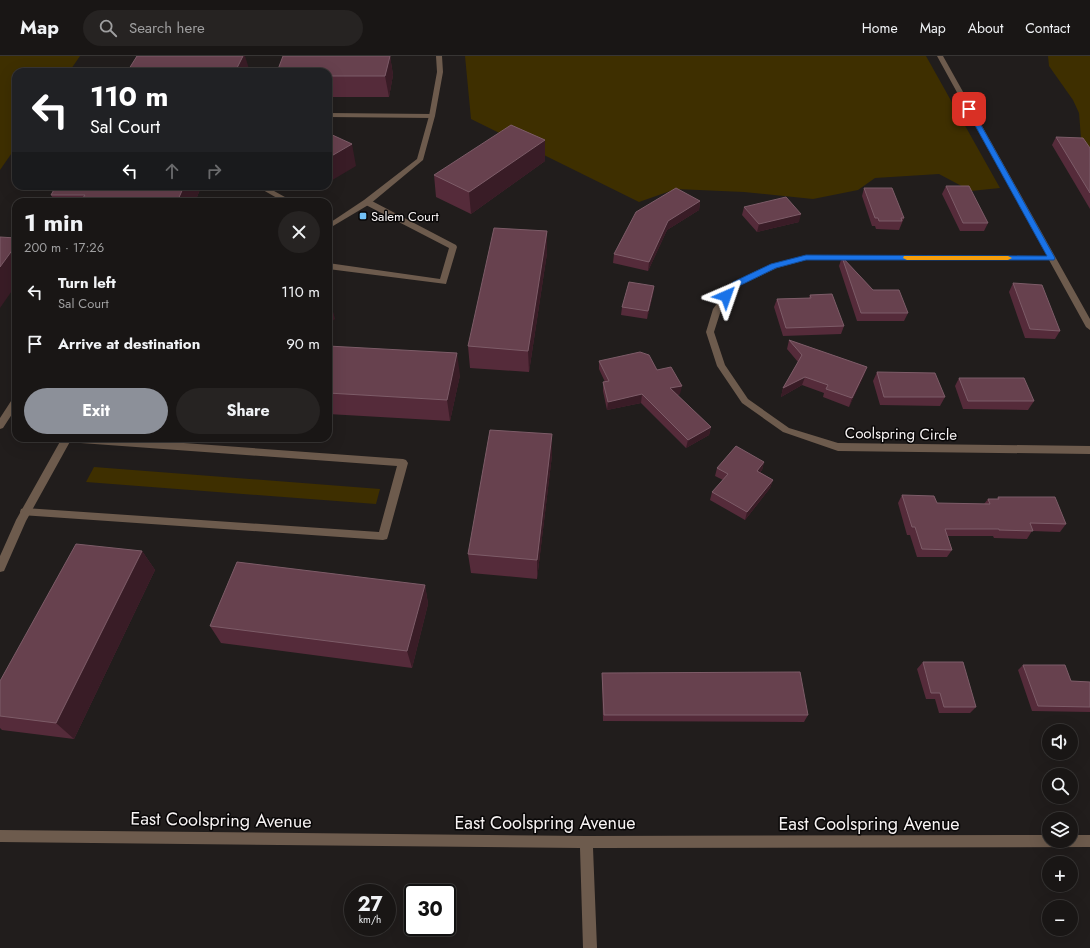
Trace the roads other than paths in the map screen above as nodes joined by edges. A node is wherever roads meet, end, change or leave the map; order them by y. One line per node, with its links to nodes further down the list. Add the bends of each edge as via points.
1 (438, 56): 4 (street, via 440,72)
2 (940, 56): 9 (street)
3 (332, 115): 4 (street)
4 (432, 116): 7 (street, via 420,160)
5 (268, 190): 6 (street)
6 (282, 198)
7 (367, 202): 8 (street); 10 (street, via 453,247 443,282)
8 (332, 223)
9 (1052, 258): 11 (street); 16 (street, Coolspring Circle, via 806,258 774,266 736,284 717,309 710,332 721,366 745,401 786,430 838,447)
10 (332, 267)
11 (1090, 327)
12 (12, 406): 13 (street)
13 (0, 426)
14 (65, 442): 17 (street)
15 (121, 442): 17 (street, via 403,463 383,536)
16 (1090, 450)
17 (26, 512): 18 (street)
18 (0, 568)
19 (0, 836): 21 (street, East Coolspring Avenue)
20 (1090, 841): 21 (street, East Coolspring Avenue)
21 (586, 842): 22 (street)
22 (590, 948)

